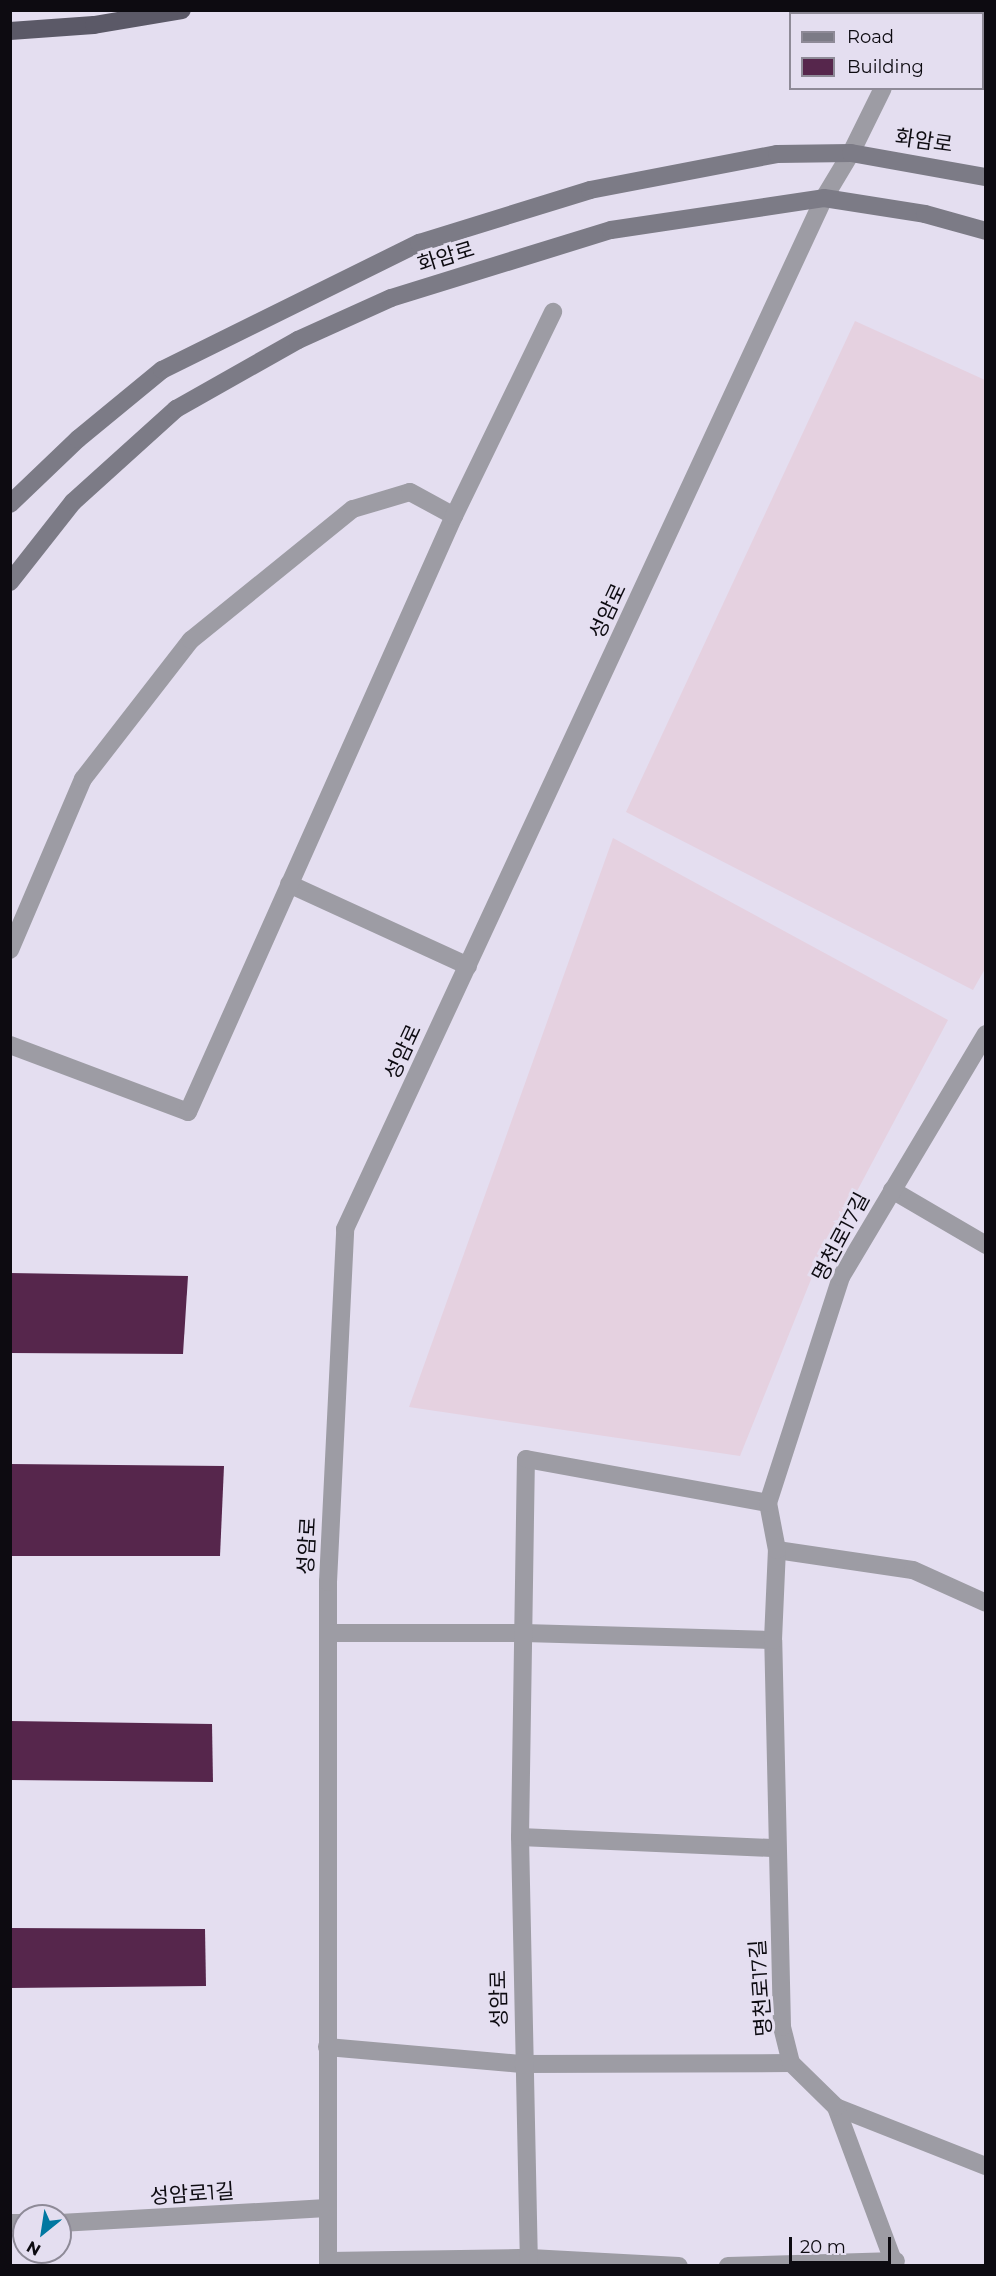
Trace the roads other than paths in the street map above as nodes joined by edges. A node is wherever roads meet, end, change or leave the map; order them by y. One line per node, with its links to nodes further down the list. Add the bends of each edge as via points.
1 (182, 10): 2 (highway, via 94,25)
2 (10, 31)
3 (882, 90): 4 (street, 성암로)
4 (851, 153): 5 (main road, 화암로); 6 (street, 성암로); 9 (main road, 화암로, via 777,154 590,190 419,243 162,370 78,439)
5 (986, 177)
6 (824, 198): 7 (main road, 화암로, via 925,214); 11 (main road, 화암로, via 611,230 391,298 298,340 176,409 73,502); 14 (street, 성암로)
7 (986, 231)
8 (553, 312): 10 (street)
9 (10, 504)
10 (454, 516): 12 (street); 13 (street, via 410,492 353,509 191,640 83,779)
11 (10, 582)
12 (290, 884): 14 (street); 16 (street, via 188,1112)
13 (10, 950)
14 (468, 966): 22 (street, 성암로, via 345,1229)
15 (986, 1034): 17 (street, 명천로17길)
16 (10, 1045)
17 (892, 1190): 18 (street); 19 (street, 명천로17길, via 840,1277)
18 (986, 1245)
19 (768, 1503): 20 (street, 명천로17길); 23 (street, 성암로, via 526,1459)
20 (777, 1550): 21 (street, via 913,1570); 24 (street, 명천로17길)
21 (986, 1603)
22 (327, 1633): 23 (street); 27 (street, 성암로)
23 (524, 1633): 24 (street); 25 (street, 성암로)
24 (773, 1640): 26 (street, 명천로17길)
25 (520, 1837): 26 (street); 29 (street, 성암로)
26 (777, 1848): 28 (street, 명천로17길, via 782,2026)
27 (327, 2047): 29 (street); 32 (street, 성암로)
28 (791, 2063): 29 (street); 30 (street, 명천로17길)
29 (523, 2064): 34 (street, 성암로)
30 (836, 2107): 31 (street, 명천로17길); 36 (street, 명천로17길)
31 (986, 2166)
32 (327, 2208): 33 (street, 성암로1길); 35 (street, 성암로)
33 (72, 2222)
34 (530, 2262): 35 (street); 37 (street)
35 (328, 2263)
36 (895, 2263): 38 (street, 명천로17길)
37 (679, 2265)
38 (728, 2265)

